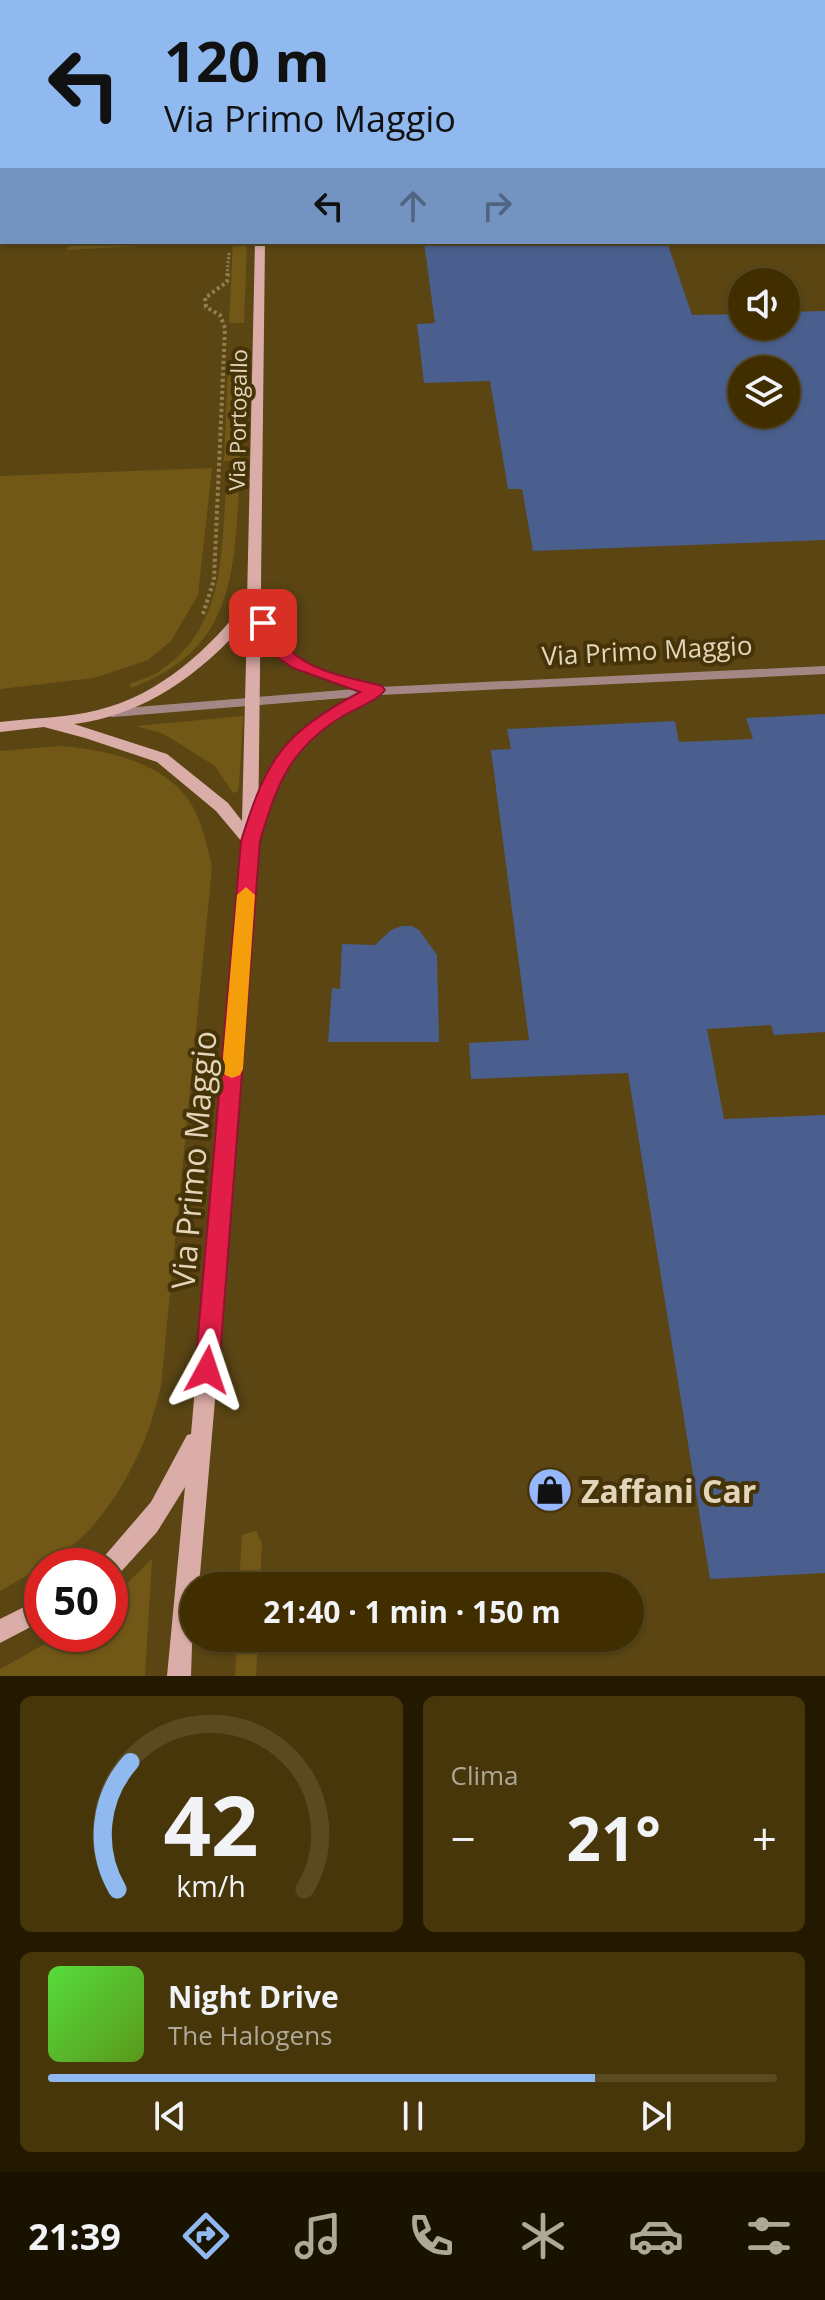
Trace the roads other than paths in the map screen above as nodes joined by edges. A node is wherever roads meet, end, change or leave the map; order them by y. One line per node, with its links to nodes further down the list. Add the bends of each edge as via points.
1 (260, 244): 2 (main road, Via Portogallo)
2 (256, 599): 4 (street, Via Primo Maggio, via 270,638 283,654 320,674); 5 (main road, Via Portogallo); 6 (main road, via 234,629 174,681)
3 (825, 670): 4 (street, Via Primo Maggio)
4 (377, 690): 5 (street, Via Primo Maggio); 9 (street, Via Primo Maggio, via 335,713 283,758)
5 (255, 698): 6 (street, Via Primo Maggio); 9 (main road, Via Portogallo)
6 (100, 715): 7 (main road)
7 (44, 722): 8 (main road); 9 (main road, via 162,758 222,807)
8 (0, 727)
9 (250, 841): 10 (main road, Via Primo Maggio)
10 (202, 1427): 11 (main road, via 177,1486); 14 (main road, Via Primo Maggio)
11 (128, 1549)
12 (24, 1618): 13 (main road)
13 (0, 1631)
14 (179, 1676)

